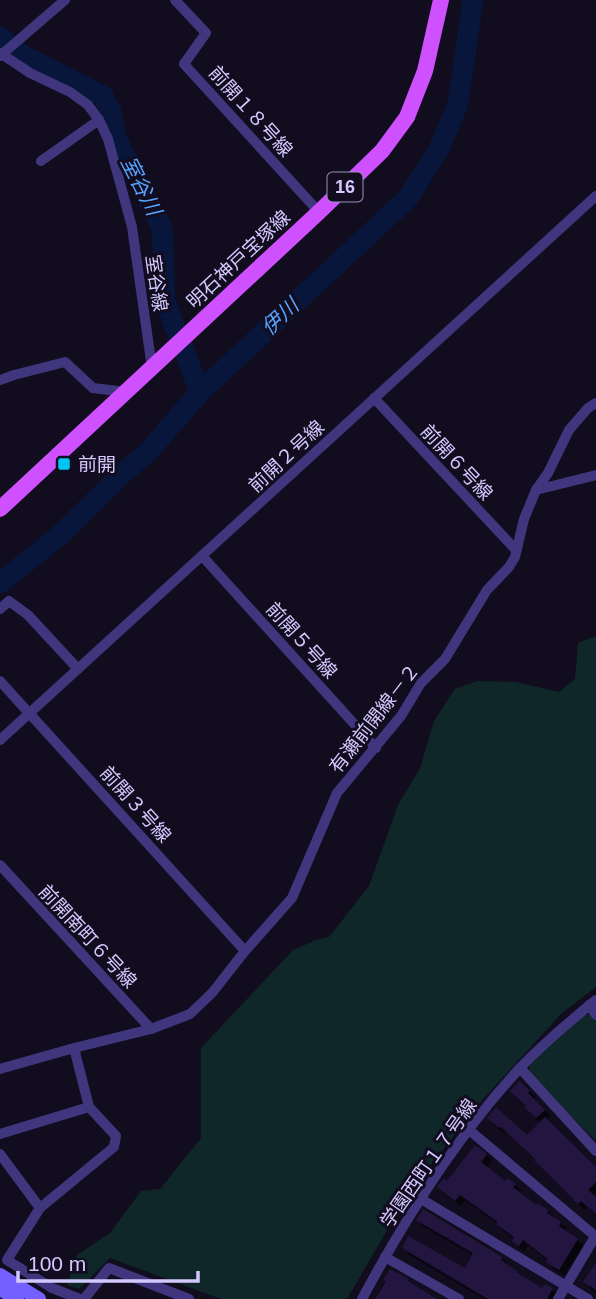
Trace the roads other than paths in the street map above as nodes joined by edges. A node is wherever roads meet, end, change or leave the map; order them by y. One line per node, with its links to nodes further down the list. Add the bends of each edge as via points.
1 (65, 0): 4 (street)
2 (176, 0): 8 (street, 前開１８号線, via 206,33 184,64)
3 (441, 0): 8 (main road, 明石神戸宝塚線 / 16, via 425,71 407,117 382,151)
4 (2, 54): 5 (street, 室谷線, via 70,92)
5 (99, 120): 6 (street); 9 (street, 室谷線, via 132,227)
6 (41, 162)
7 (596, 196): 12 (street, 前開２号線)
8 (319, 212): 9 (main road, 明石神戸宝塚線 / 16)
9 (152, 368): 11 (main road, 明石神戸宝塚線 / 16)
10 (0, 380): 11 (street, via 65,362 93,388)
11 (126, 392): 16 (main road, 明石神戸宝塚線 / 16)
12 (374, 398): 17 (street, 前開６号線); 18 (street, 前開２号線)
13 (596, 402): 15 (street, 有瀬前開線－２, via 569,430)
14 (596, 475): 15 (street)
15 (536, 490): 17 (street, 有瀬前開線－２)
16 (0, 509)
17 (515, 549): 24 (street, 有瀬前開線－２, via 509,567 487,590 445,659 421,683)
18 (203, 557): 20 (street, 前開２号線); 24 (street, 前開５号線)
19 (0, 609): 20 (street, via 9,601 29,615)
20 (78, 669): 22 (street, 前開２号線)
21 (0, 681): 22 (street, 前開３号線)
22 (29, 713): 23 (street, 前開２号線); 26 (street, 前開３号線)
23 (0, 740)
24 (376, 748): 26 (street, 有瀬前開線－２, via 337,793 292,898)
25 (0, 865): 29 (street, 前開南町６号線)
26 (245, 951): 29 (street, 有瀬前開線－２, via 190,1014)
27 (592, 1002): 28 (street); 31 (street, 学園西町１７号線)
28 (596, 1015)
29 (151, 1029): 30 (street, 有瀬前開線－２)
30 (74, 1048): 32 (street, 有瀬前開線－２); 33 (street)
31 (520, 1068): 34 (street, 学園西町１７号線); 36 (street)
32 (0, 1069)
33 (89, 1107): 35 (street); 39 (street, via 116,1136 114,1147)
34 (468, 1129): 38 (street, 学園西町１７号線); 40 (street)
35 (0, 1134)
36 (596, 1151)
37 (0, 1154): 39 (street)
38 (421, 1199): 41 (street, 学園西町１７号線); 43 (street)
39 (40, 1208): 47 (street, via 7,1260 52,1288)
40 (596, 1235): 43 (street)
41 (385, 1257): 49 (street, 学園西町１７号線); 50 (street)
42 (0, 1275): 46 (street)
43 (566, 1285): 51 (street); 52 (street)
44 (0, 1289): 45 (street)
45 (17, 1299)
46 (38, 1299)
47 (82, 1299): 48 (street, via 109,1268)
48 (189, 1299)
49 (362, 1299)
50 (458, 1299)
51 (558, 1299)
52 (588, 1299)

